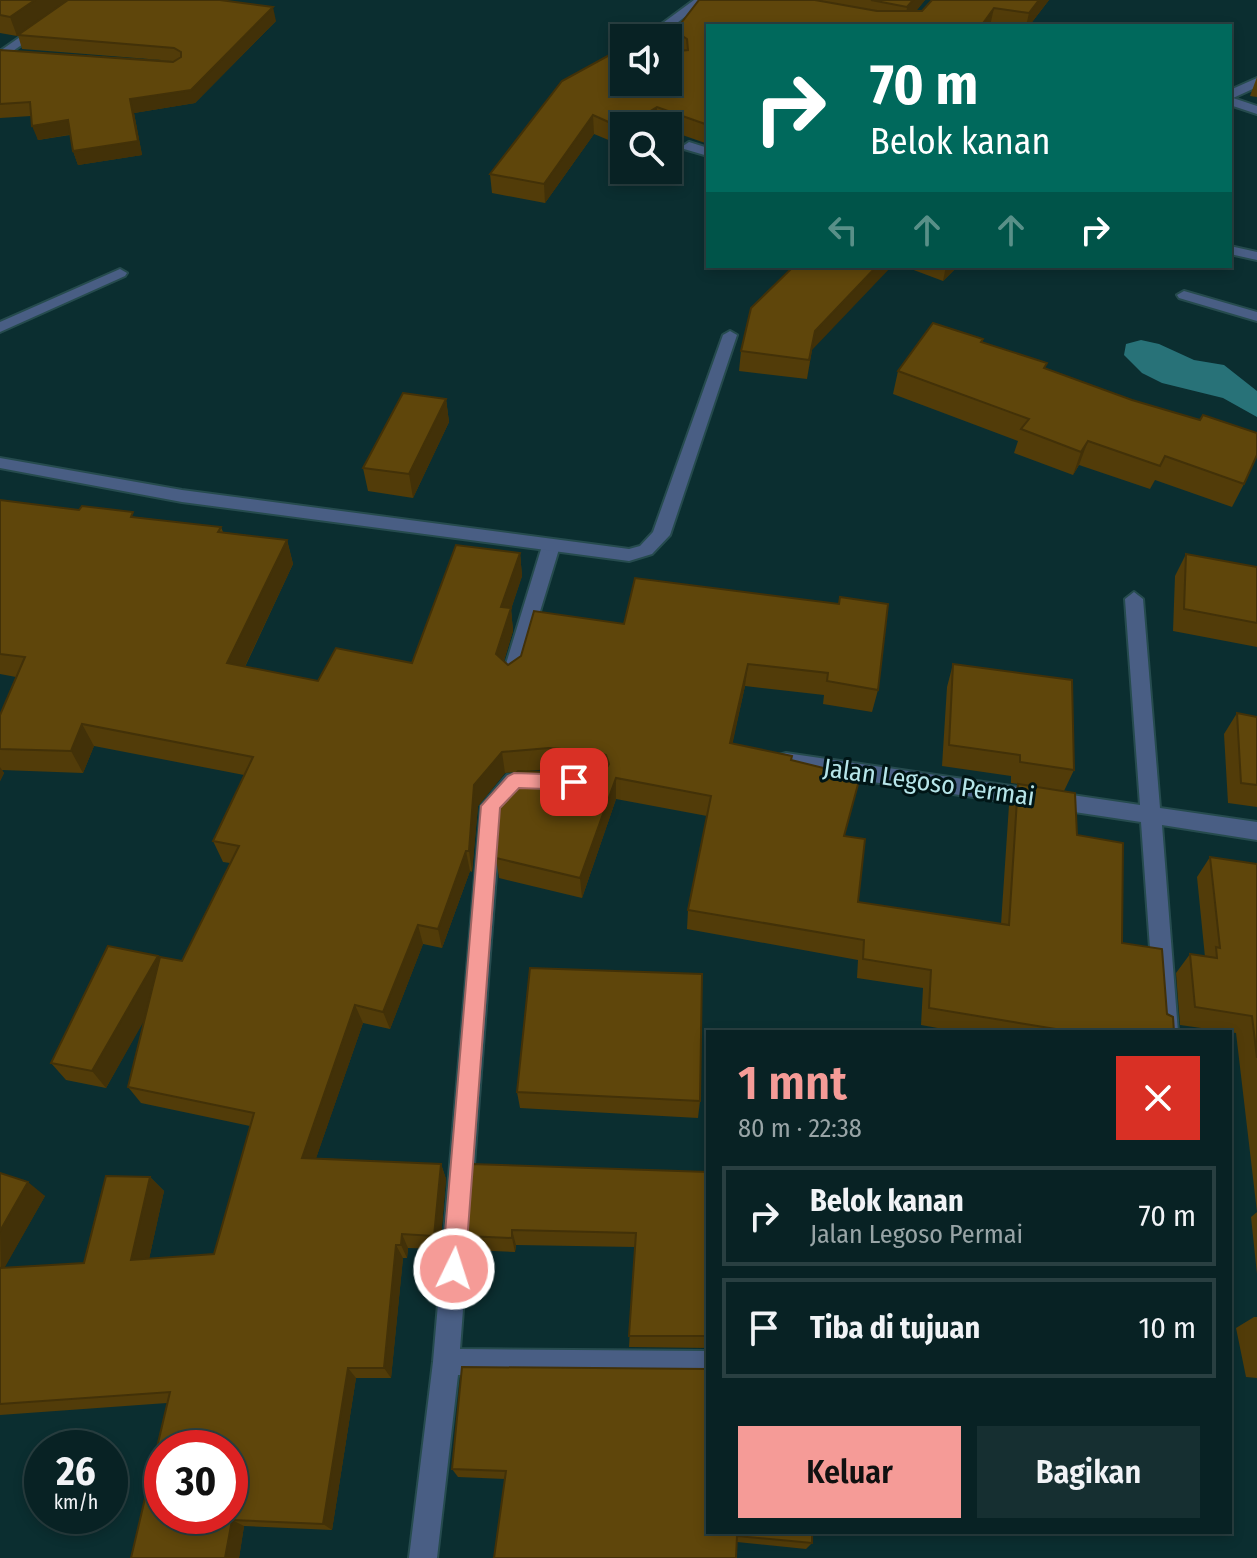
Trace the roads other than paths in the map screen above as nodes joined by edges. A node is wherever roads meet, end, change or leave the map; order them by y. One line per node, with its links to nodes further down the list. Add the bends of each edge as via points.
1 (80, 0): 4 (street)
2 (701, 0): 3 (street)
3 (668, 24)
4 (1, 55): 5 (street)
5 (19, 55)
6 (1257, 82): 7 (street)
7 (1232, 97)
8 (1232, 99): 9 (street)
9 (1257, 110)
10 (689, 146): 11 (street)
11 (706, 151)
12 (1232, 250): 13 (street)
13 (1257, 256)
14 (120, 273): 17 (street)
15 (1184, 295): 16 (street)
16 (1257, 317)
17 (0, 328)
18 (730, 335): 20 (street, via 661,535 646,550 629,555)
19 (0, 463): 20 (street, via 182,496)
20 (551, 546): 22 (street)
21 (1134, 599): 25 (street)
22 (511, 677)
23 (768, 759): 25 (street, Jalan Legoso Permai)
24 (538, 780): 28 (street, via 514,781 491,806)
25 (1152, 814): 26 (street, Jalan Legoso Permai); 27 (street)
26 (1257, 831)
27 (1167, 1030)
28 (446, 1362): 29 (street); 30 (street)
29 (706, 1364)
30 (423, 1558)

